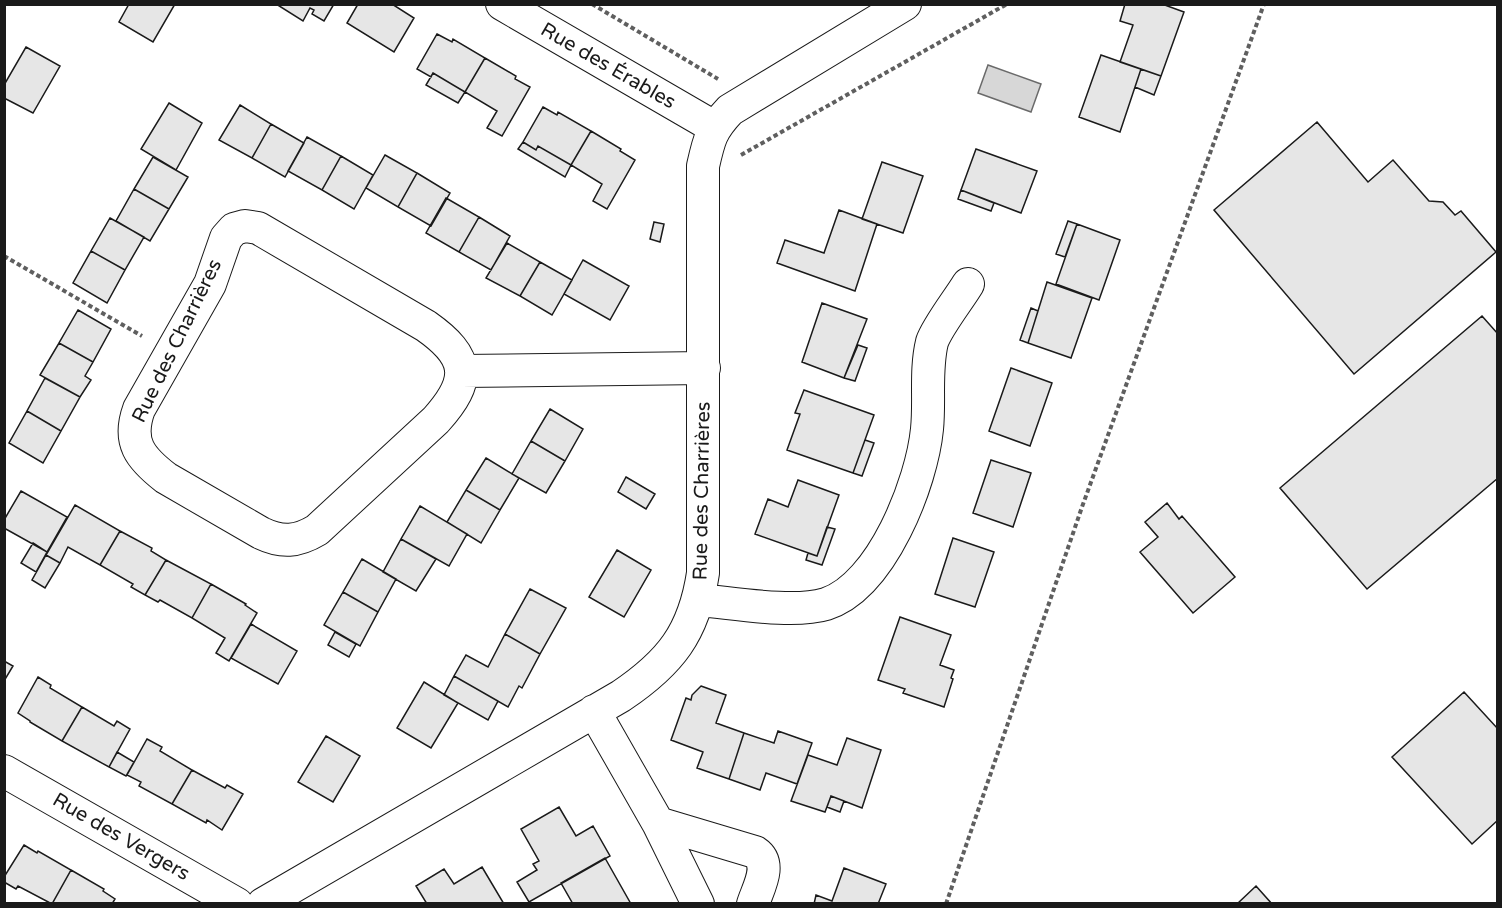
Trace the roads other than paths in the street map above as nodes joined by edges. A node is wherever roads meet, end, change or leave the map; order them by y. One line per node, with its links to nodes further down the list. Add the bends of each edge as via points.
1 (502, 4): 3 (street, Rue des Érables)
2 (905, 4): 3 (street, via 730,110)
3 (714, 127): 5 (street, Rue des Charrières, via 703,166)
4 (968, 284): 7 (street, via 933,339 928,365 928,427 916,480 896,529 868,572 847,592 819,605 777,607)
5 (704, 368): 6 (street); 7 (street, Rue des Charrières, via 703,573)
6 (461, 371): 6 (street, Rue des Charrières, via 459,387 436,420 317,530 304,537 275,539 166,478 141,454 135,436 136,417 210,284 226,238 234,229 245,226 258,228 426,326 457,354)
7 (699, 600): 8 (street, Rue des Charrières, via 684,634 662,664 646,679)
8 (594, 711): 10 (street); 12 (street, Rue des Charrières)
9 (4, 771): 11 (street, Rue des Vergers)
10 (658, 823): 13 (street); 14 (street, via 760,855 764,873)
11 (237, 903)
12 (262, 903)
13 (698, 903)
14 (753, 903)

